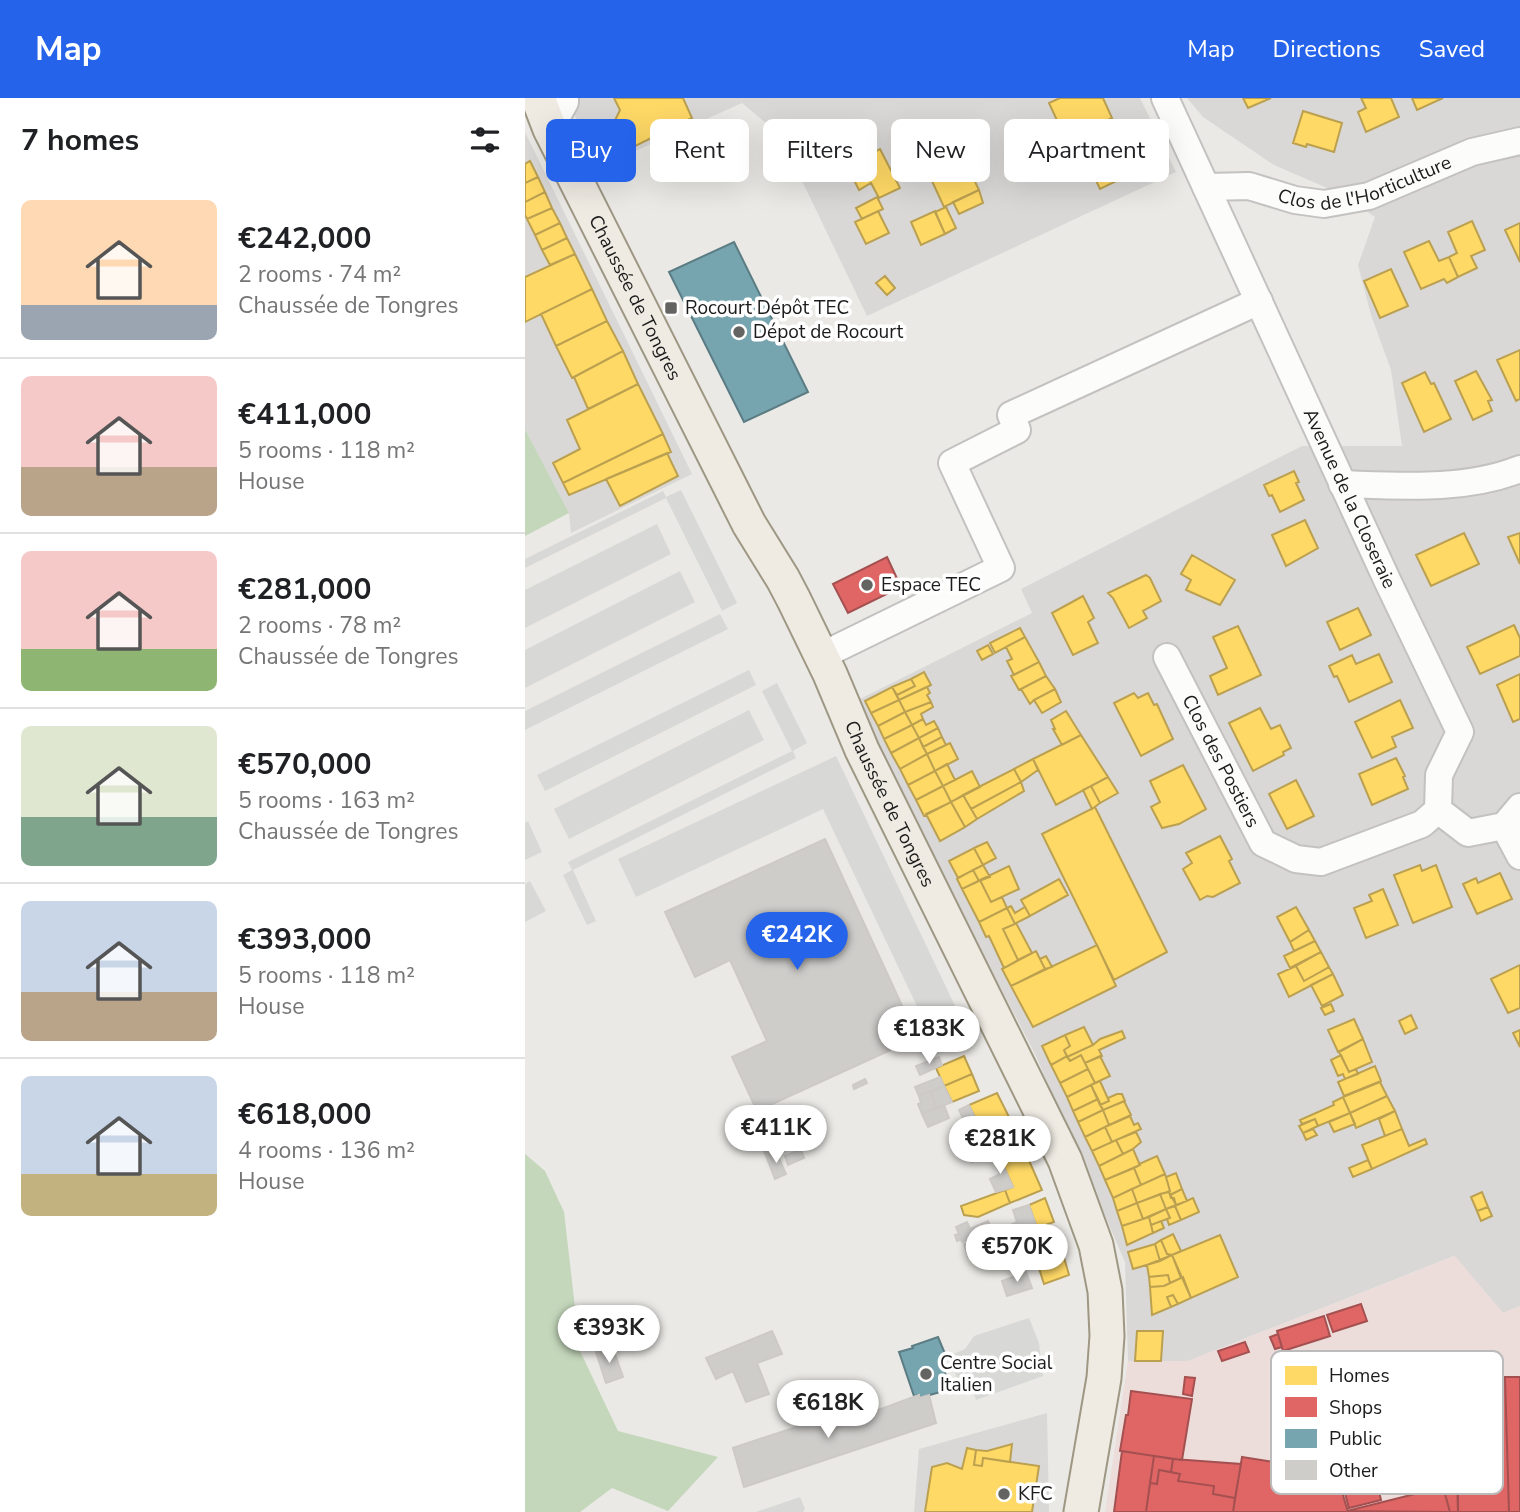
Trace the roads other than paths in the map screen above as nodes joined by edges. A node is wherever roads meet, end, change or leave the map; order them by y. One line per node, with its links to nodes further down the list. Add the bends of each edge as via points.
1 (531, 98): 7 (main road, Chaussée de Tongres)
2 (538, 98): 5 (main road, Chaussée de Tongres)
3 (565, 98): 6 (street)
4 (1165, 98): 10 (street, Avenue de la Closeraie)
5 (546, 119)
6 (556, 119)
7 (546, 122)
8 (1520, 141): 10 (street, Clos de l'Horticulture, via 1472,152 1369,196 1324,204 1249,186)
9 (577, 182): 14 (main road, Chaussée de Tongres, via 749,524 783,579)
10 (1206, 187): 11 (street, Avenue de la Closeraie)
11 (1259, 301): 13 (street, Avenue de la Closeraie); 14 (street, via 1011,415 1017,430 952,463 1001,568)
12 (1520, 469): 13 (street, via 1440,485)
13 (1342, 484): 16 (street, Avenue de la Closeraie, via 1460,732 1439,775)
14 (821, 656): 19 (main road, Chaussée de Tongres, via 862,750 1065,1160 1096,1245 1107,1336)
15 (1167, 657): 16 (street, Clos des Postiers, via 1263,843 1296,859 1321,862 1422,824)
16 (1438, 810): 17 (street, via 1468,832)
17 (1512, 816): 18 (street)
18 (1520, 856)
19 (1081, 1512)

